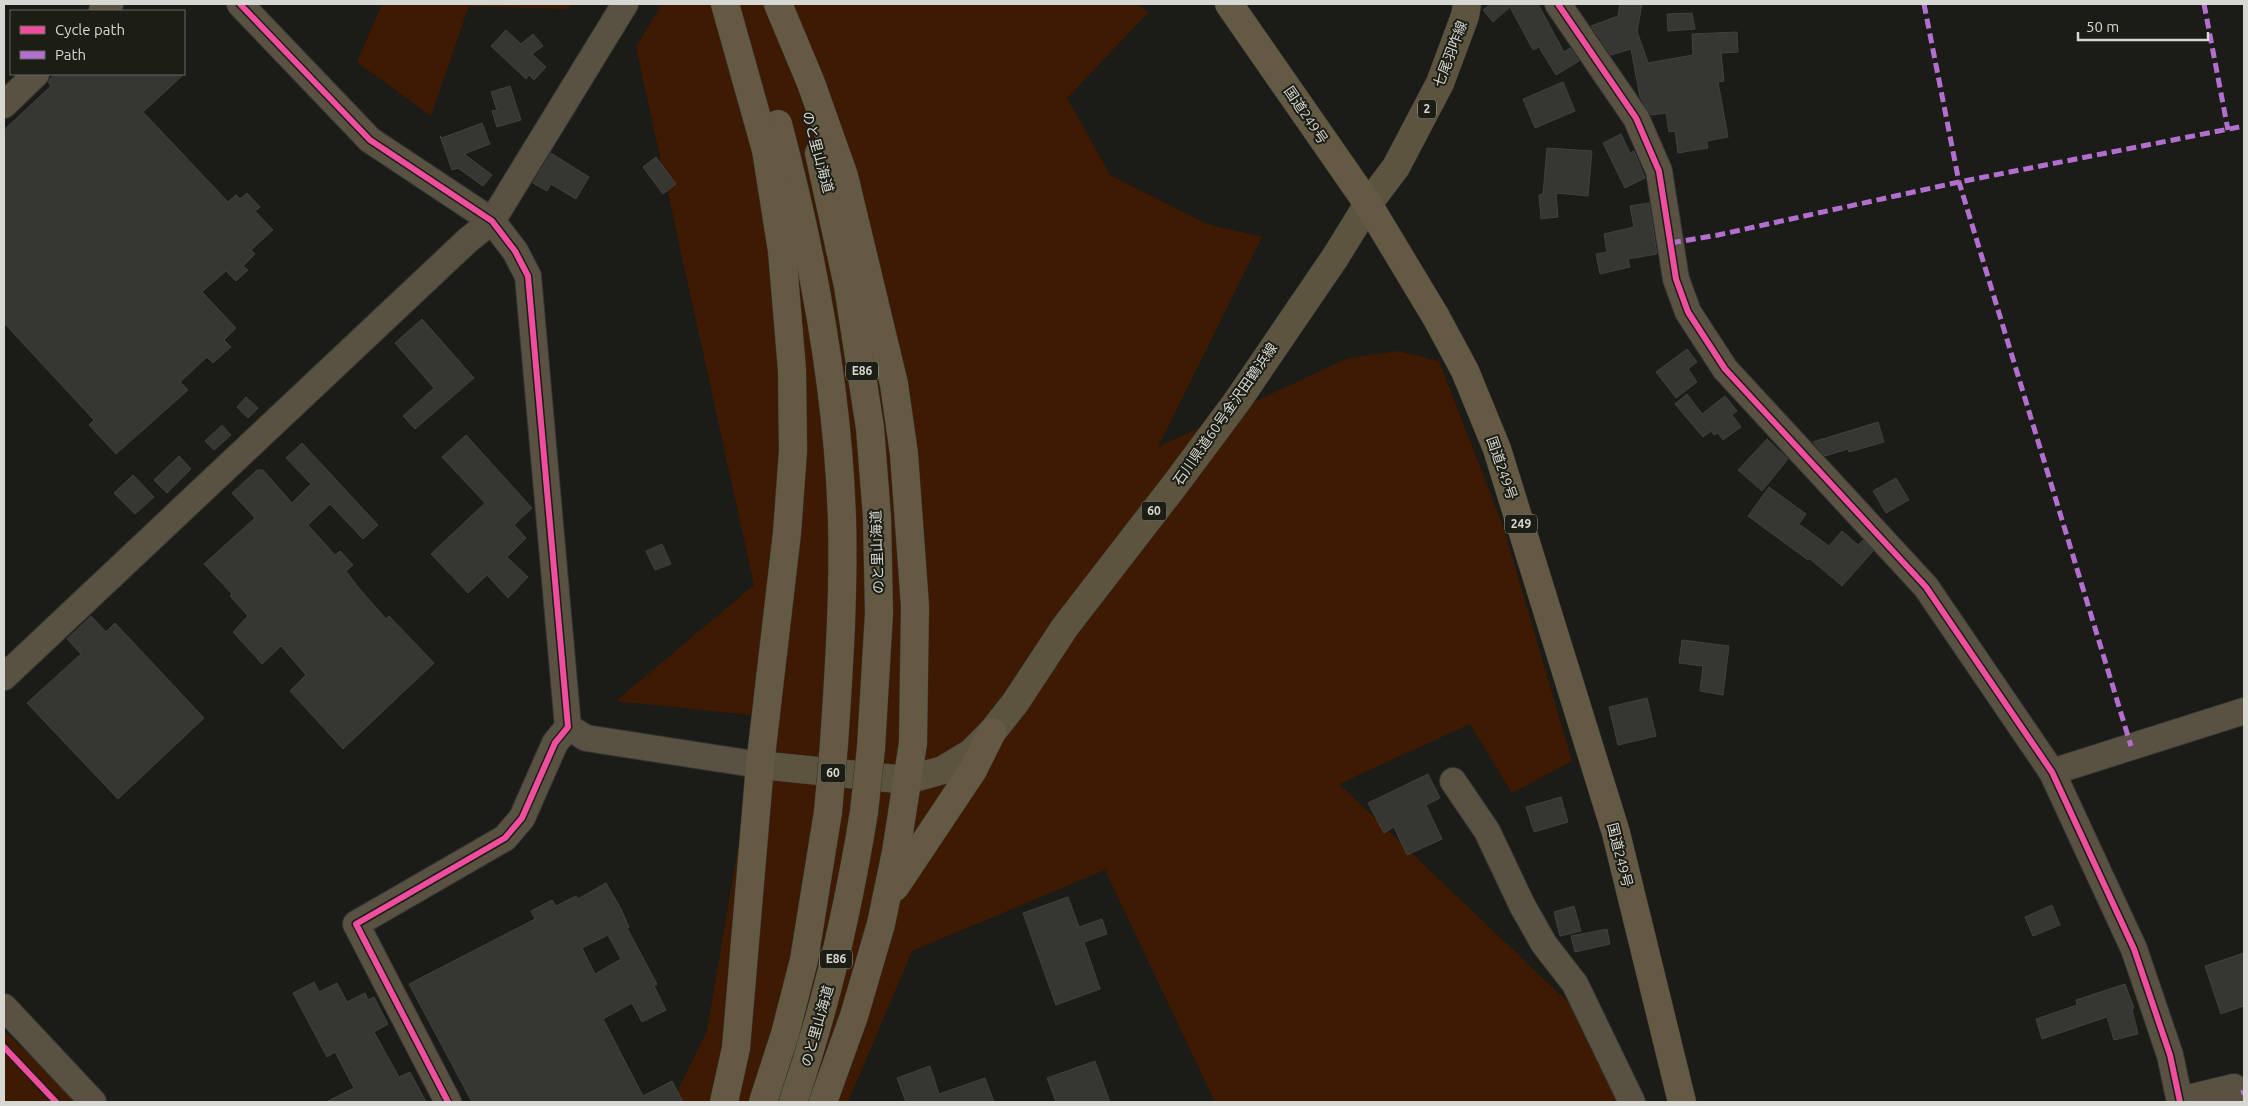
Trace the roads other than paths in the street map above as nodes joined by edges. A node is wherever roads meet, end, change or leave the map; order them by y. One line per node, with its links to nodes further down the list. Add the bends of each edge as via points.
1 (240, 4): 13 (street, via 370,140)
2 (625, 4): 13 (street)
3 (725, 4): 18 (highway, via 766,150 782,251 792,370 793,451)
4 (741, 4): 28 (highway, のと里山海道 / E86, bridge, via 774,107 816,292 835,432 842,539 841,615 828,812 804,960)
5 (773, 4): 29 (highway, のと里山海道 / E86, bridge, via 824,174 848,286 870,428 877,517 879,613 872,748 852,882 834,966)
6 (778, 4): 20 (highway, via 811,83 844,176 894,384 904,454 915,606 913,743)
7 (1229, 4): 12 (highway, 国道249号 / 249)
8 (1467, 4): 12 (main road, 七尾羽咋線 / 2, via 1440,83 1396,167)
9 (1558, 4): 19 (street, via 1636,118 1659,170 1676,280 1688,312 1725,369 1926,587)
10 (35, 75): 11 (street)
11 (4, 105)
12 (1368, 204): 17 (main road, 石川県道60号金沢田鶴浜線 / 60, via 1238,400 1065,627); 32 (highway, 国道249号 / 249, via 1465,371 1497,450 1616,834)
13 (492, 221): 14 (street, via 468,240); 16 (street, via 515,250 528,276)
14 (4, 677)
15 (2244, 712): 19 (street)
16 (568, 727): 18 (street, via 586,738); 26 (street, via 555,743 522,818 505,838 356,924)
17 (992, 732): 20 (main road, 石川県道60号金沢田鶴浜線 / 60, via 970,753 943,770); 22 (highway, via 973,770 899,879)
18 (760, 765): 20 (main road, 60); 27 (highway, via 736,1048)
19 (2052, 772): 24 (street, via 2134,949 2170,1055)
20 (907, 780): 22 (highway)
21 (1453, 781): 31 (street, via 1486,831 1544,944 1575,984)
22 (883, 911): 30 (highway, via 854,1016)
23 (4, 1007): 25 (street)
24 (2180, 1101): 33 (street, via 2234,1087)
25 (93, 1102)
26 (448, 1102)
27 (724, 1102)
28 (763, 1102)
29 (793, 1102)
30 (823, 1102)
31 (1632, 1102)
32 (1682, 1102)
33 (2244, 1102)

